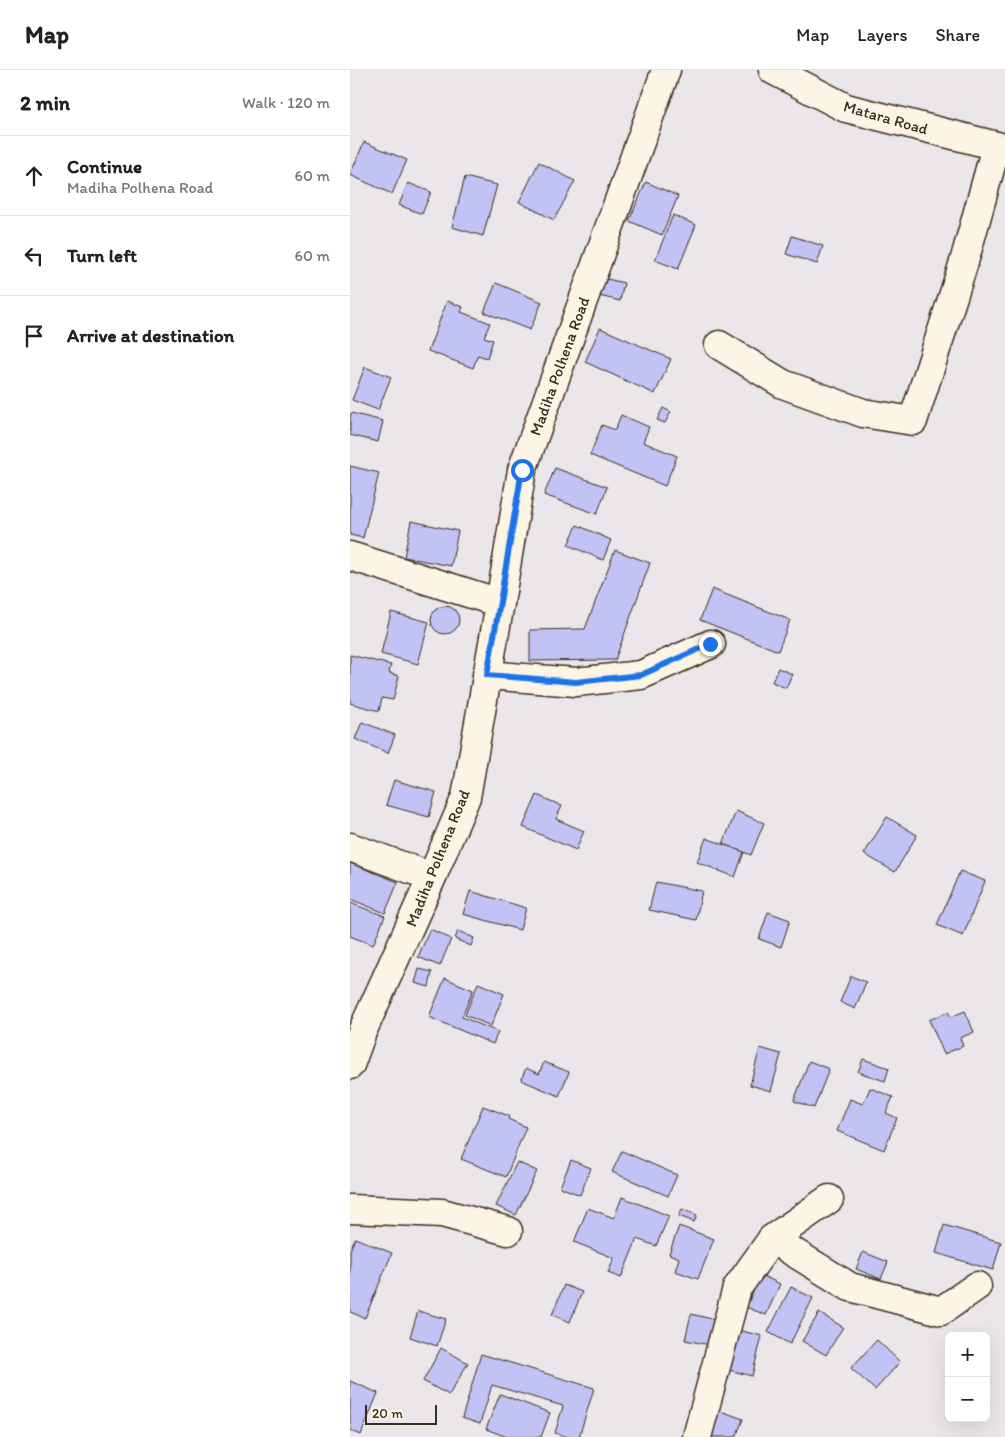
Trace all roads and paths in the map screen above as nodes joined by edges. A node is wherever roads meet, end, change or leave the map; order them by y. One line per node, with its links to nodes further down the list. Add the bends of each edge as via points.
1 (666, 70): 6 (main road, Madiha Polhena Road, via 522,470)
2 (773, 70): 3 (main road, Matara Road, via 846,108)
3 (1001, 148): 4 (main road, via 913,421 863,413 783,384)
4 (719, 345)
5 (350, 556): 6 (main road)
6 (500, 602): 8 (main road, Madiha Polhena Road)
7 (710, 644): 8 (main road, via 641,675 576,682)
8 (487, 675): 10 (main road, Madiha Polhena Road, via 466,797)
9 (350, 847): 10 (main road)
10 (432, 877): 11 (main road, Madiha Polhena Road)
11 (350, 1065)
12 (829, 1199): 15 (main road)
13 (350, 1210): 14 (main road, via 442,1213)
14 (508, 1231)
15 (772, 1239): 16 (main road, via 850,1288 942,1312); 17 (main road, via 736,1288)
16 (977, 1286)
17 (697, 1437)

